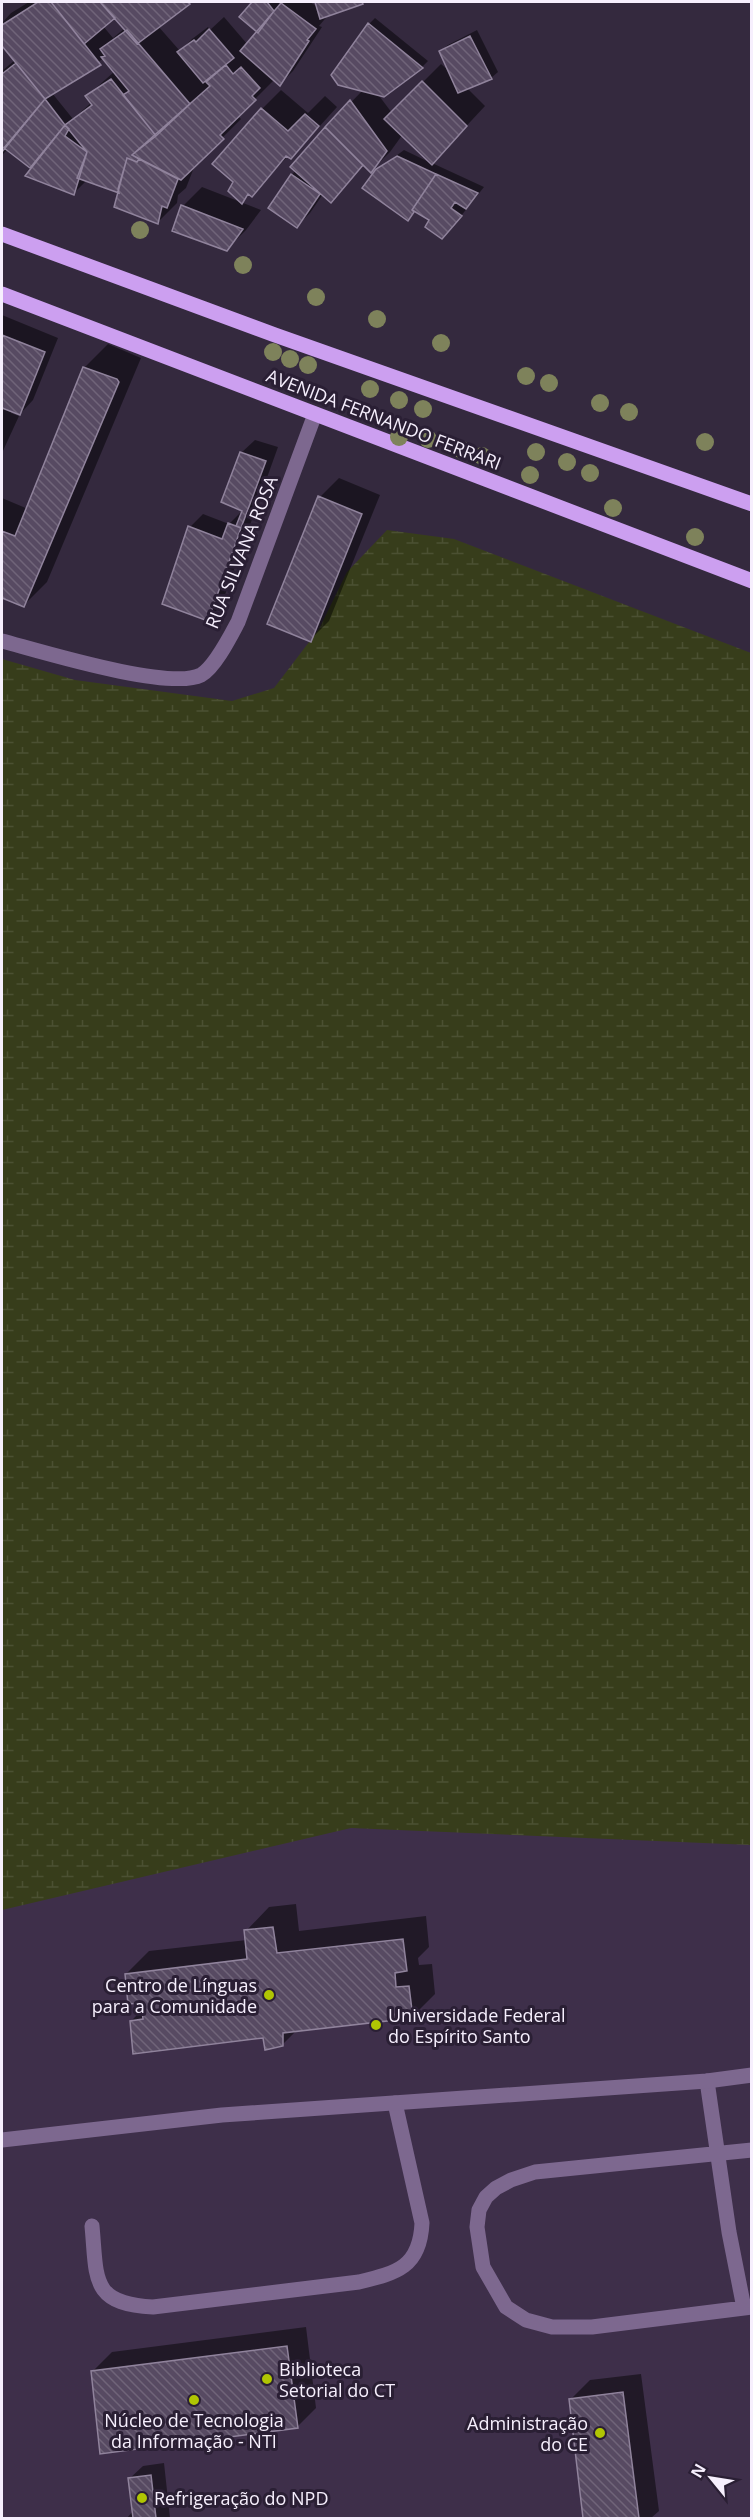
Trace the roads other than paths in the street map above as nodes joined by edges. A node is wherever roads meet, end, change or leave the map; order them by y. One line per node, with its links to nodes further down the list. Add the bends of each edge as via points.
1 (2, 234): 4 (main road)
2 (2, 294): 3 (main road, AVENIDA FERNANDO FERRARI)
3 (315, 414): 5 (main road, AVENIDA FERNANDO FERRARI); 6 (street, RUA SILVANA ROSA, via 238,622 220,654 202,675 183,680 150,678)
4 (752, 504)
5 (752, 581)
6 (2, 641)
7 (752, 2075): 8 (street)
8 (708, 2081): 9 (street); 12 (street)
9 (395, 2103): 10 (street, via 222,2115); 13 (street, via 422,2223 415,2256 389,2275 153,2307 127,2305 108,2296 101,2287)
10 (2, 2140)
11 (752, 2150): 12 (street)
12 (718, 2154): 14 (street); 14 (street, via 535,2172 511,2180 496,2188 479,2210 477,2227 483,2266 506,2307 526,2320 552,2327 592,2327)
13 (92, 2226)
14 (748, 2308)

